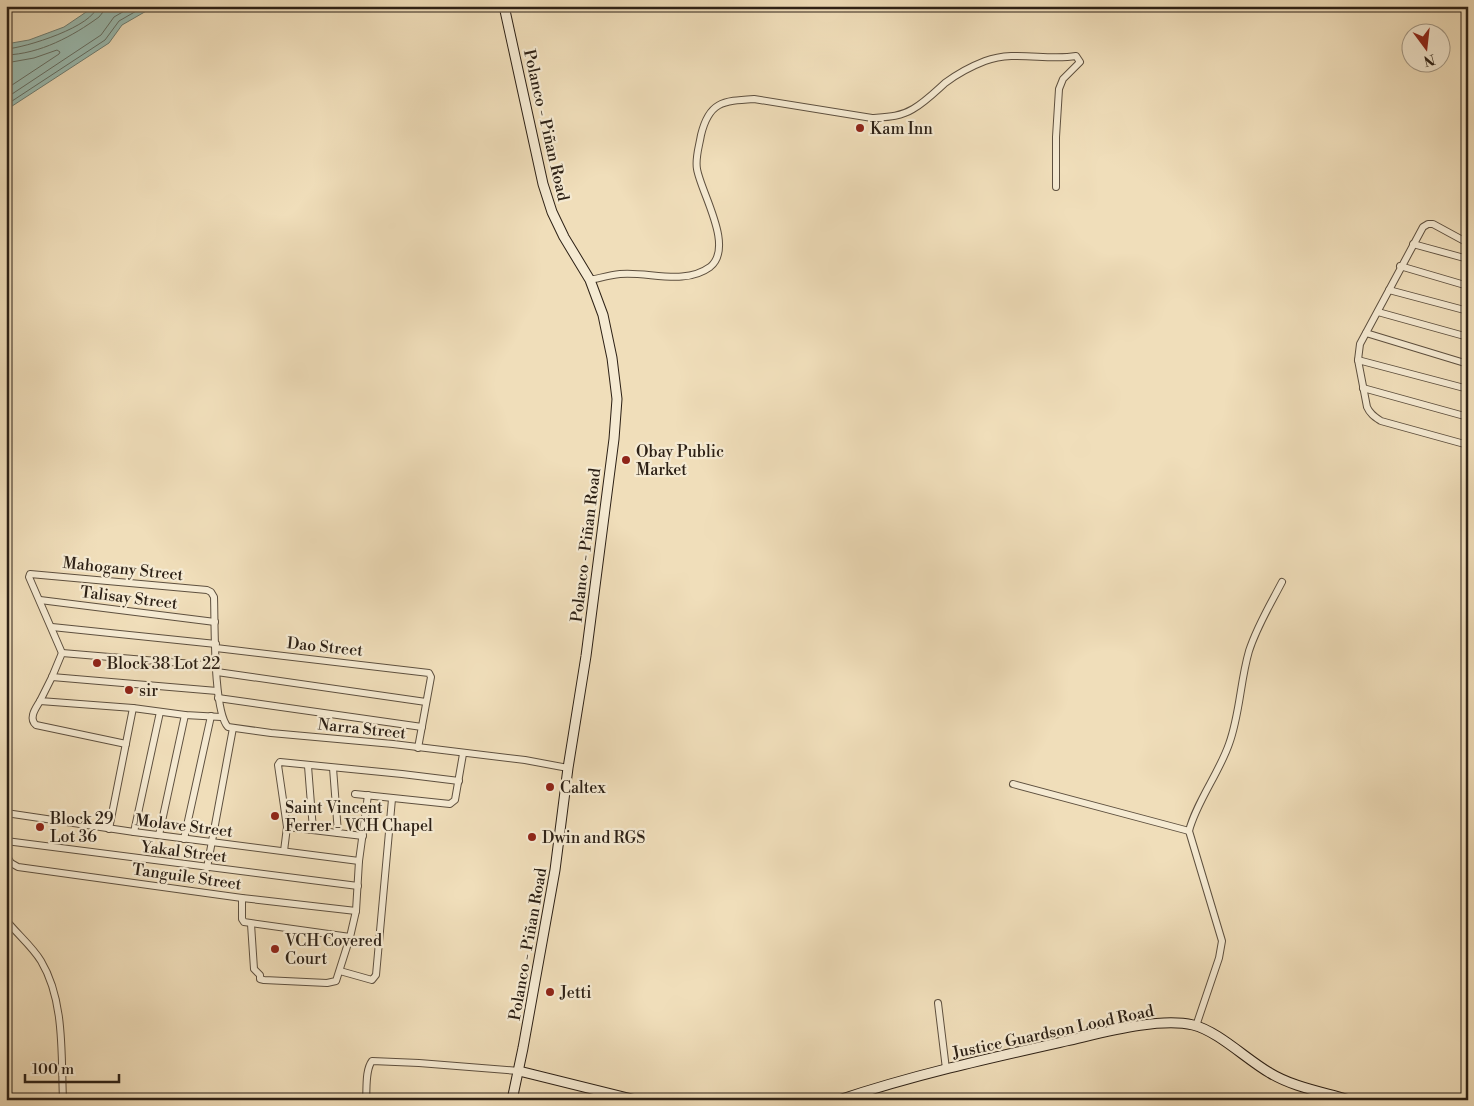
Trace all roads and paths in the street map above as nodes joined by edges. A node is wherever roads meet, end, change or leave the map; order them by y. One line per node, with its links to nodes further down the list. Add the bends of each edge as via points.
1 (504, 6): 7 (main road, Polanco - Piñan Road, via 543,184 564,237)
2 (1056, 187): 7 (street, via 1059,89 1080,62 1076,56 1017,55 987,60 947,82 912,110 889,117 872,118 754,99 740,100 713,108 708,114 696,158 718,240 716,259 711,266 678,277 621,274)
3 (1468, 243): 4 (street, via 1430,224 1423,227)
4 (1413, 244): 5 (street); 6 (street)
5 (1468, 259)
6 (1400, 266): 8 (street); 9 (street)
7 (590, 280): 43 (main road, Polanco - Piñan Road, via 604,315 617,399 586,656)
8 (1468, 286)
9 (1389, 290): 10 (street); 11 (street)
10 (1468, 311)
11 (1378, 312): 12 (street); 13 (street)
12 (1366, 333): 14 (street, via 1358,347); 15 (street)
13 (1468, 337)
14 (1358, 360): 16 (street); 17 (street)
15 (1468, 364)
16 (1363, 388): 18 (street); 19 (street, via 1369,411 1375,418)
17 (1468, 389)
18 (1468, 416)
19 (1468, 445)
20 (1282, 582): 53 (street, via 1258,625 1229,744)
21 (40, 600): 22 (street, Talisay Street); 22 (street, Mahogany Street, via 30,574 33,573 207,590 213,594); 23 (street)
22 (215, 622): 24 (street)
23 (52, 627): 24 (street, Dao Street); 25 (street)
24 (216, 646): 26 (street); 30 (street, Dao Street, via 425,671 430,674)
25 (62, 653): 26 (street); 27 (street)
26 (217, 669): 28 (street); 30 (street)
27 (52, 677): 28 (street); 29 (street)
28 (218, 695): 35 (street); 36 (street)
29 (40, 701): 31 (street); 38 (street, via 32,717 36,725)
30 (426, 702): 36 (street)
31 (133, 708): 32 (street); 38 (street)
32 (160, 712): 33 (street); 54 (street)
33 (185, 715): 34 (street); 56 (street)
34 (211, 716): 35 (street); 58 (street)
35 (223, 720): 37 (street, Narra Street)
36 (422, 726): 39 (street)
37 (233, 728): 39 (street, Narra Street); 60 (street)
38 (126, 744): 51 (street)
39 (418, 748): 40 (street, Narra Street)
40 (463, 754): 43 (street, Narra Street); 44 (street)
41 (308, 766): 42 (street); 50 (street, via 282,762 278,765); 52 (street)
42 (333, 768): 44 (street); 55 (street)
43 (568, 768): 75 (main road, Polanco - Piñan Road, via 555,870)
44 (458, 781): 48 (street, via 456,800 450,804)
45 (1013, 784): 53 (street)
46 (355, 794): 47 (street)
47 (368, 795): 48 (street); 57 (street)
48 (392, 798): 71 (street, via 376,975 372,980)
49 (6, 813): 51 (street, Molave Street)
50 (287, 826): 52 (street); 61 (street)
51 (109, 829): 54 (street, Molave Street)
52 (313, 830): 55 (street)
53 (1189, 831): 73 (street, via 1222,941)
54 (134, 832): 56 (street, Molave Street)
55 (338, 833): 57 (street)
56 (159, 835): 58 (street, Molave Street)
57 (363, 836): 63 (street)
58 (184, 839): 60 (street, Molave Street)
59 (6, 841): 64 (street, Yakal Street)
60 (211, 842): 61 (street, Molave Street); 64 (street)
61 (284, 851): 63 (street, Molave Street)
62 (6, 855): 66 (street, Tanguile Street, via 14,866)
63 (359, 861): 65 (street)
64 (207, 868): 65 (street, Yakal Street)
65 (358, 886): 67 (street)
66 (242, 898): 67 (street, Tanguile Street); 69 (street, via 242,919)
67 (356, 911): 70 (street)
68 (6, 920): 76 (street, via 41,961 51,985 58,1012)
69 (251, 924): 70 (street); 71 (street, via 254,969 260,978 328,983 334,982)
70 (350, 937): 71 (street)
71 (340, 971)
72 (938, 1003): 74 (street)
73 (1196, 1026): 74 (main road, Justice Guardson Lood Road, via 1175,1023 1123,1029); 81 (main road, Justice Guardson Lood Road, via 1282,1079)
74 (946, 1069): 80 (main road, Justice Guardson Lood Road)
75 (518, 1071): 77 (street, via 372,1061 369,1064); 78 (main road, Polanco - Piñan Road); 79 (main road)
76 (63, 1100)
77 (366, 1100)
78 (512, 1100)
79 (636, 1100)
80 (838, 1100)
81 (1349, 1100)

